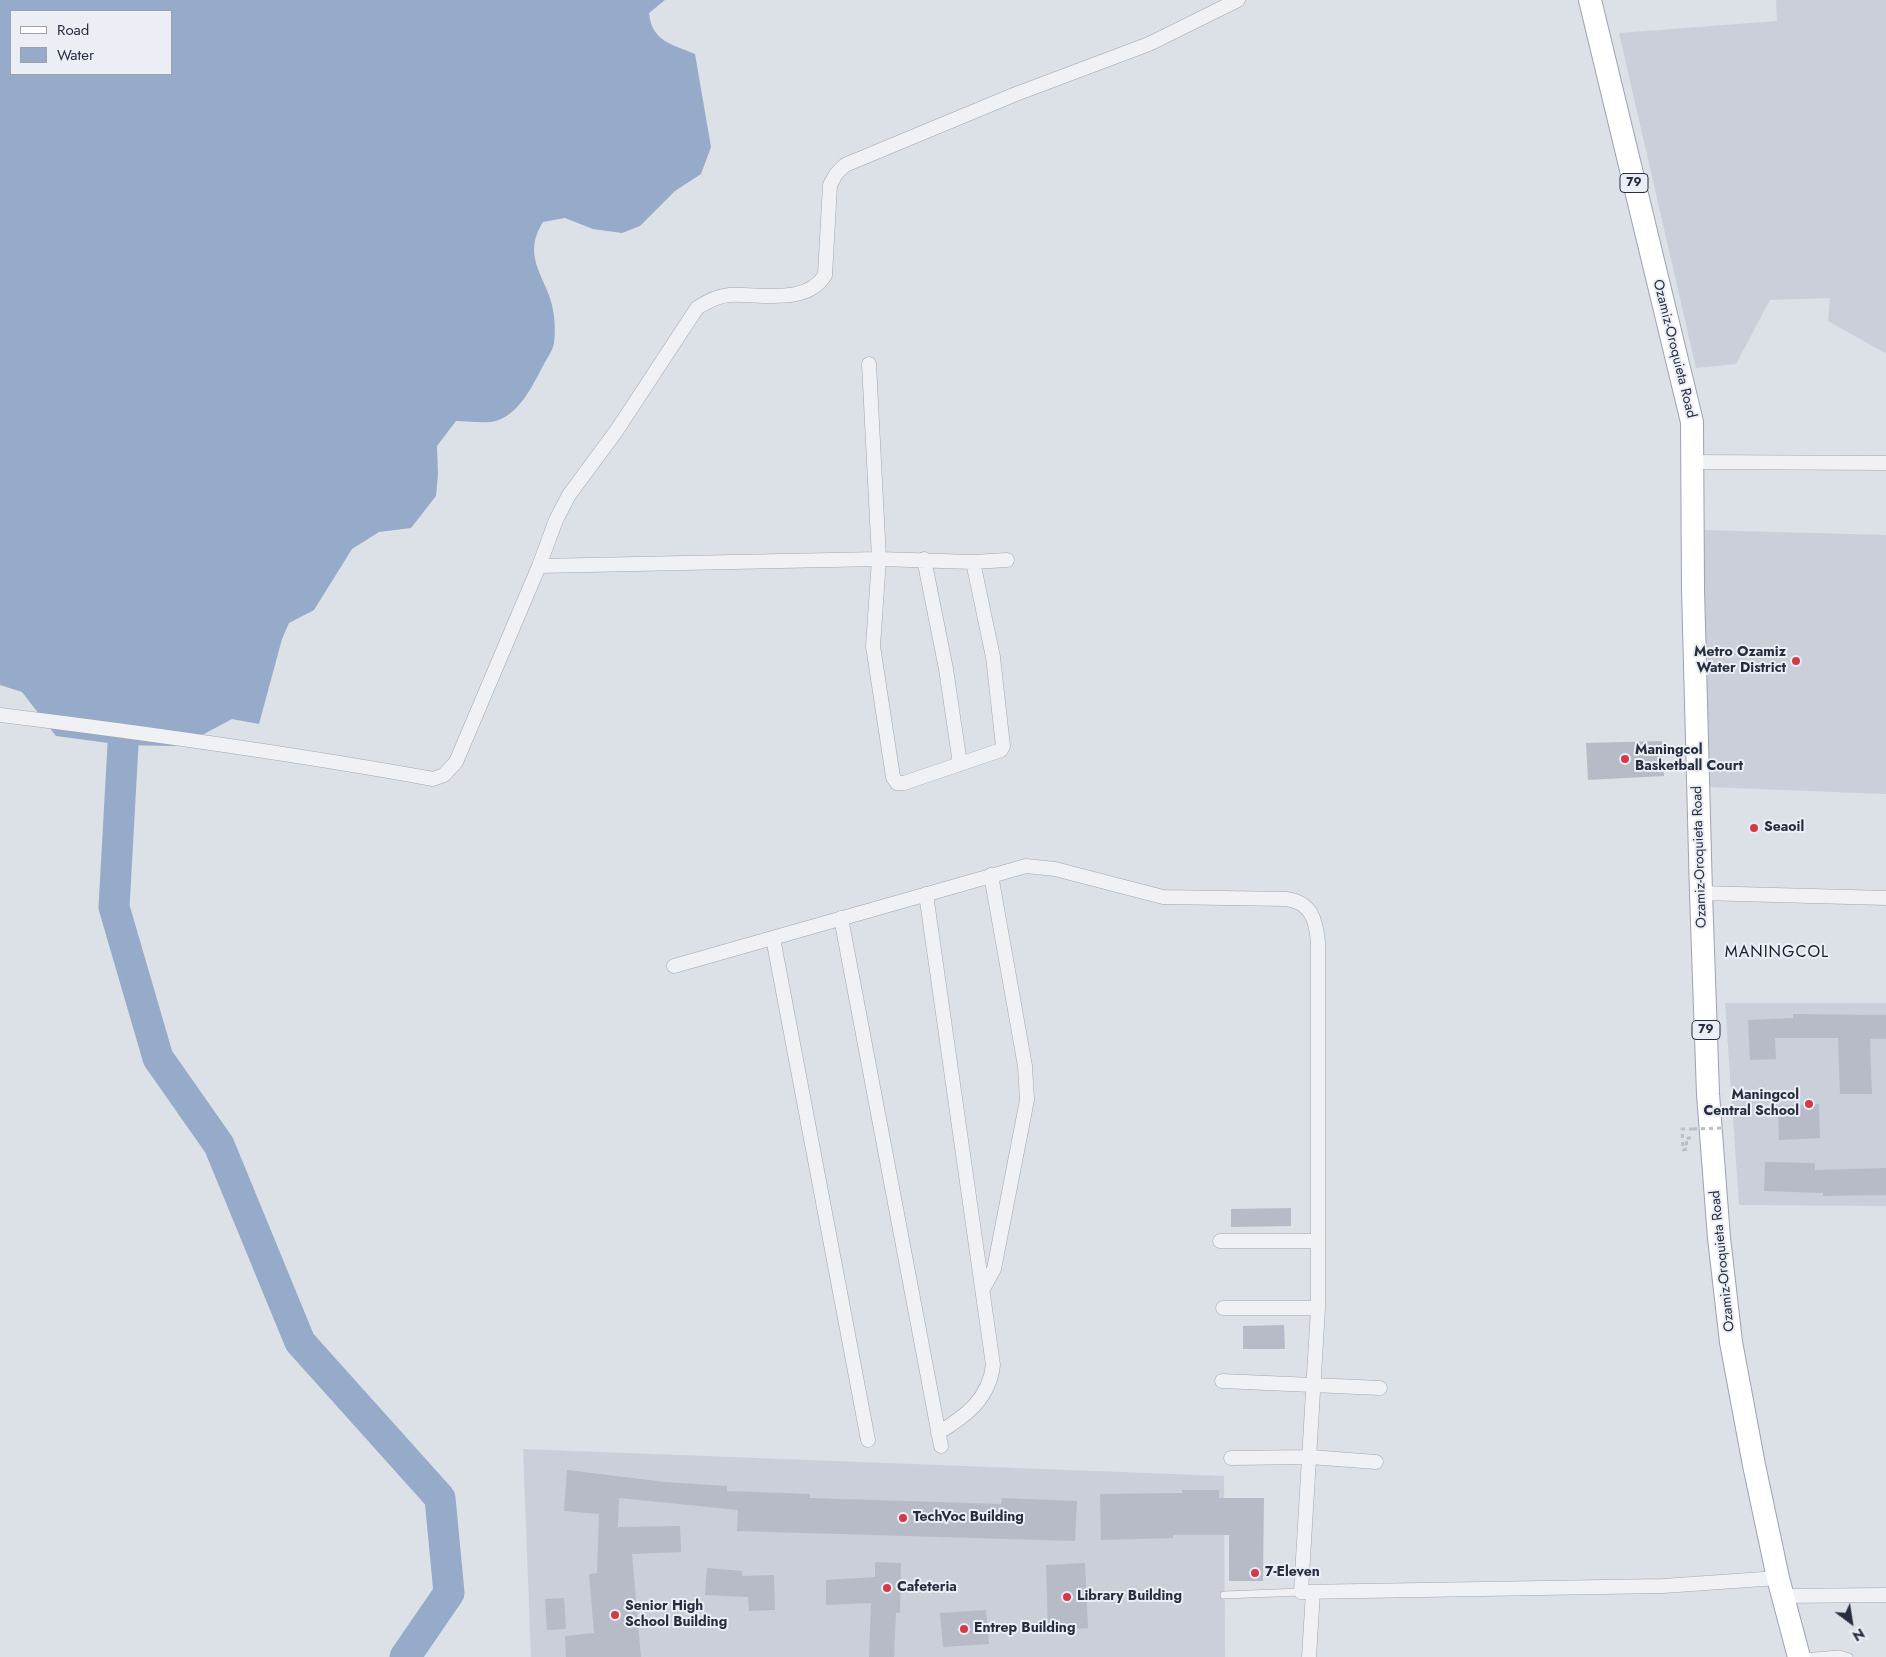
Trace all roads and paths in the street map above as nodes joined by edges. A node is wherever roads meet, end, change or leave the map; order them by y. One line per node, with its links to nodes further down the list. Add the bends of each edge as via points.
1 (1238, 0): 10 (street, via 1148,44 1016,94 845,165 830,185 826,275 820,284 809,292 795,295 726,295 697,308 617,430 569,495)
2 (1590, 0): 4 (main road, Ozamiz-Oroquieta Road / 79, via 1688,396)
3 (869, 364): 6 (street)
4 (1692, 462): 5 (street); 14 (main road, Ozamiz-Oroquieta Road / 79)
5 (1886, 463)
6 (880, 559): 7 (street); 10 (street); 12 (street, via 874,646 893,777 897,783 904,783)
7 (924, 559): 9 (street); 12 (street, via 946,669)
8 (1007, 560): 9 (street)
9 (973, 562): 12 (street, via 993,657 1004,741 1001,750)
10 (539, 566): 11 (street, via 456,762 444,775 432,779 180,737)
11 (0, 715)
12 (960, 764)
13 (991, 875): 15 (street); 23 (street, via 1035,866 1163,897 1286,899 1306,906 1316,923 1318,942); 24 (street, via 1027,1100 994,1269)
14 (1701, 893): 16 (street); 34 (main road, Ozamiz-Oroquieta Road / 79, via 1708,1094 1719,1238 1731,1342)
15 (926, 894): 17 (street); 24 (street)
16 (1886, 898)
17 (841, 918): 18 (street); 24 (street, via 939,1439 982,1398 992,1376)
18 (774, 938): 19 (street); 30 (street)
19 (674, 966)
20 (1722, 1128): 21 (path, bridge, via 1682,1129 1684,1150 1687,1149)
21 (1686, 1138)
22 (1220, 1241): 23 (street)
23 (1318, 1241): 26 (street)
24 (984, 1289)
25 (1223, 1308): 26 (street)
26 (1318, 1308): 28 (street)
27 (1222, 1381): 28 (street)
28 (1314, 1386): 29 (street); 31 (street)
29 (1380, 1388)
30 (868, 1440)
31 (1310, 1456): 32 (street); 33 (street); 35 (street)
32 (1231, 1458)
33 (1376, 1462)
34 (1780, 1587): 35 (street); 37 (street); 39 (main road, Ozamiz-Oroquieta Road / 79)
35 (1307, 1592): 36 (lane); 38 (street)
36 (1224, 1595)
37 (1886, 1595)
38 (1309, 1657)
39 (1800, 1657): 40 (lane, via 1840,1654)
40 (1849, 1657)

